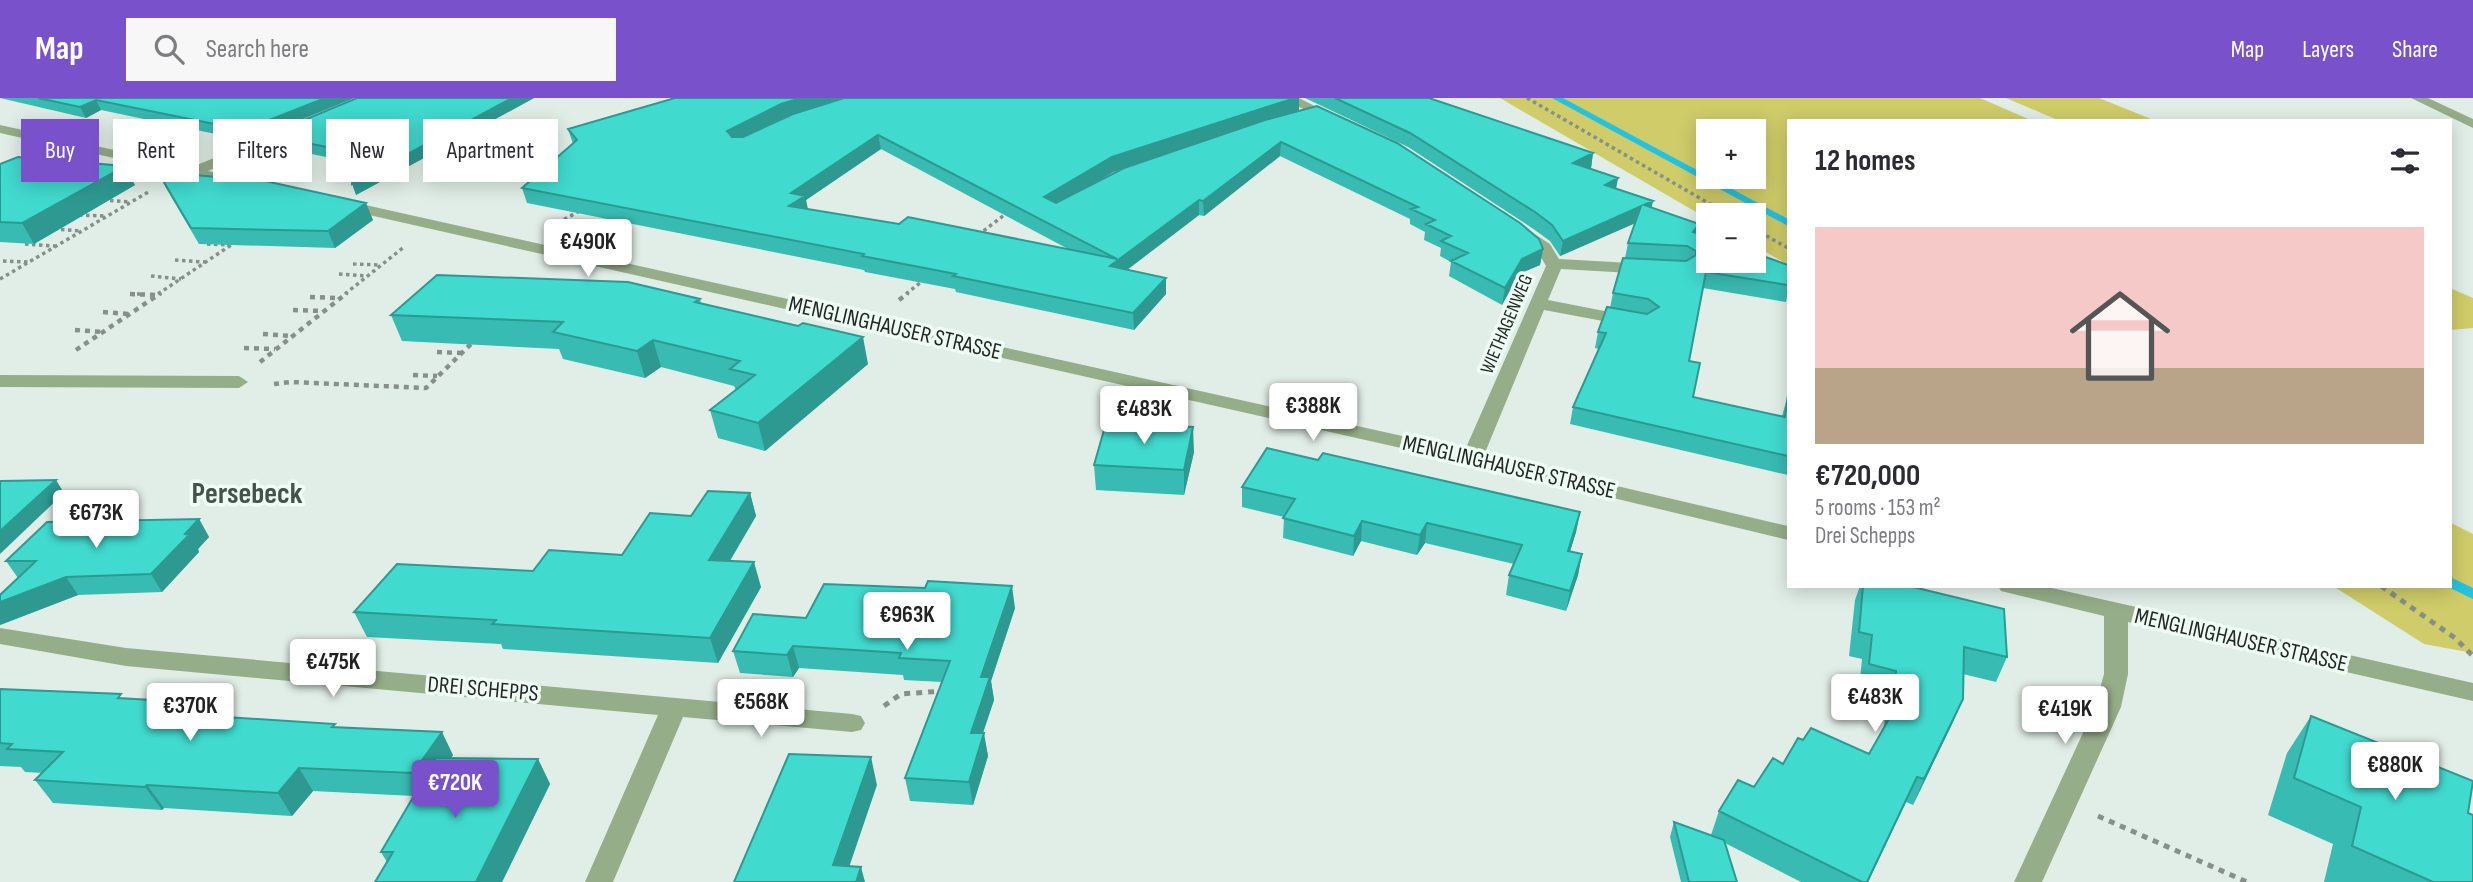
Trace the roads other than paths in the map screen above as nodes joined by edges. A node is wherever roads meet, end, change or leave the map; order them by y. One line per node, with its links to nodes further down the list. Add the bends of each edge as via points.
1 (1289, 98): 3 (street)
2 (2418, 98): 6 (street)
3 (1319, 112): 4 (street); 5 (street)
4 (1295, 119)
5 (1342, 124)
6 (2473, 124)
7 (0, 129): 8 (street)
8 (21, 134)
9 (21, 172): 11 (street)
10 (199, 173): 12 (street)
11 (0, 182)
12 (255, 185)
13 (329, 202): 21 (street, MENGLINGHAUSER STRASSE)
14 (1505, 219): 15 (street, WIETHAGENWEG, via 1544,247)
15 (1553, 264): 16 (street); 17 (street, WIETHAGENWEG)
16 (1664, 269)
17 (1539, 304): 18 (street); 21 (street, WIETHAGENWEG)
18 (1644, 323)
19 (0, 381): 20 (street)
20 (239, 382)
21 (1472, 458): 22 (street, MENGLINGHAUSER STRASSE)
22 (1787, 533)
23 (2018, 588): 24 (street, MENGLINGHAUSER STRASSE)
24 (2116, 611): 26 (street, MENGLINGHAUSER STRASSE); 30 (street, via 2116,674 2108,707)
25 (0, 636): 27 (street, DREI SCHEPPS, via 126,657)
26 (2473, 692)
27 (674, 707): 28 (street, DREI SCHEPPS); 29 (street)
28 (852, 723)
29 (599, 882)
30 (2028, 882)

